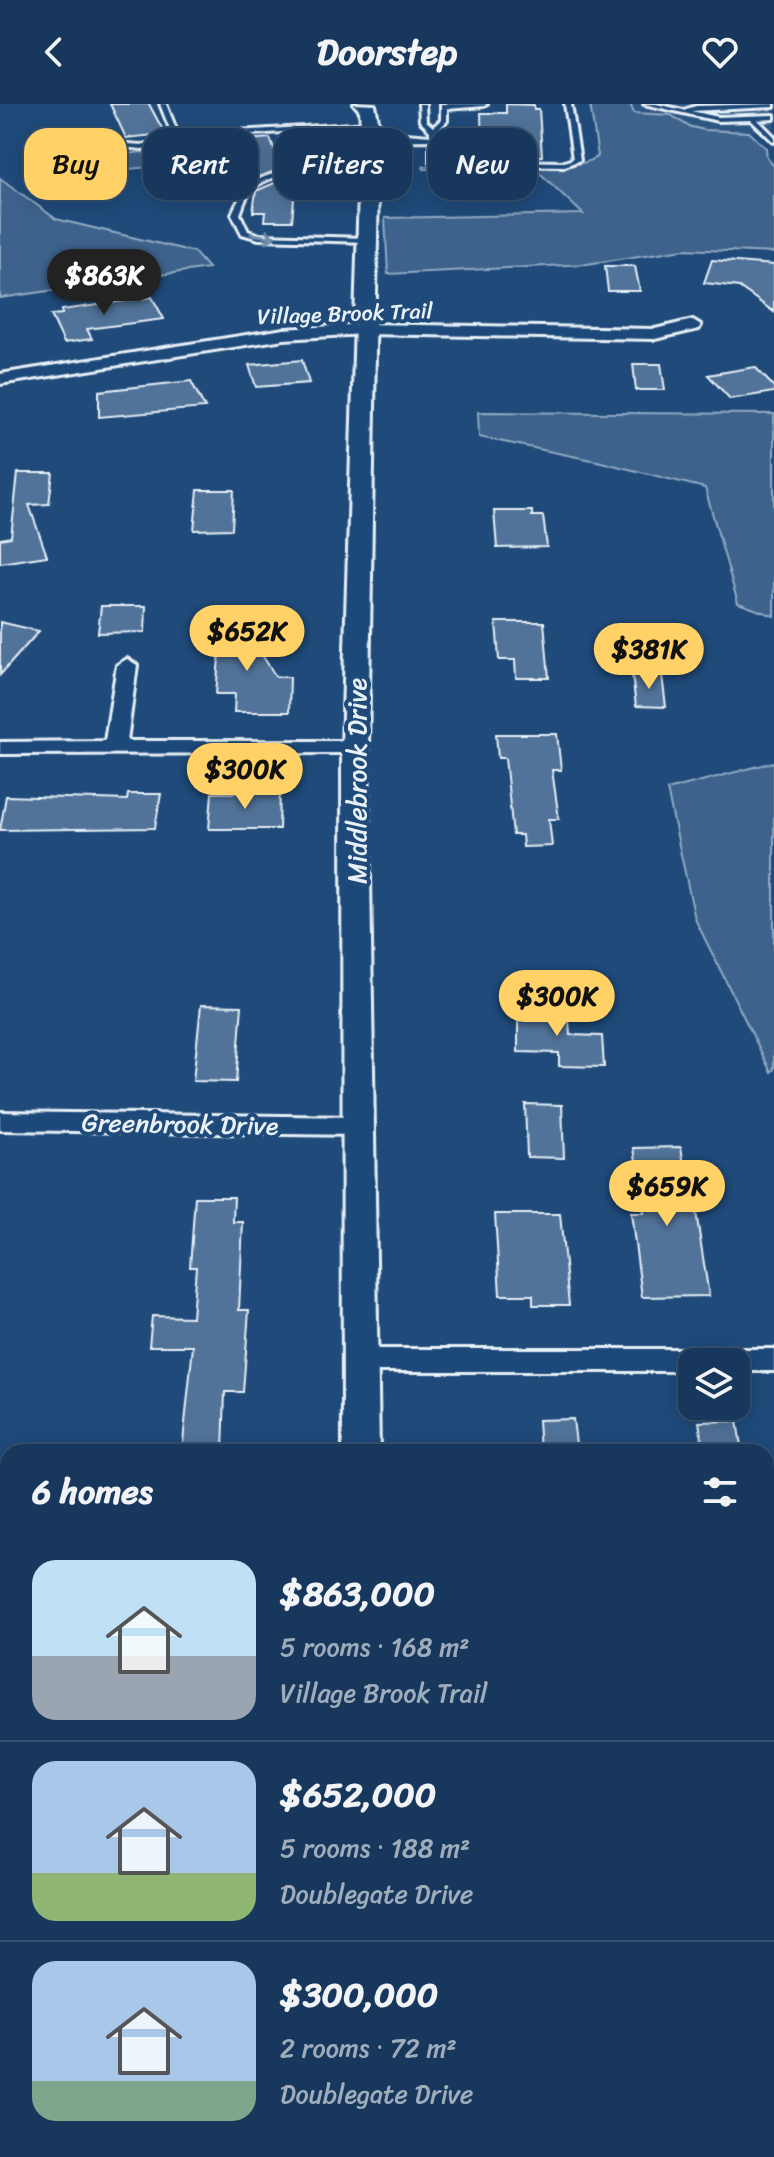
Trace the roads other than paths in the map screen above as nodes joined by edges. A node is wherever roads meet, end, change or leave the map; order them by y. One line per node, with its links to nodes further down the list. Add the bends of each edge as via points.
1 (163, 104): 14 (lane, via 173,129 171,140)
2 (422, 104): 11 (lane)
3 (484, 104): 7 (lane)
4 (568, 104): 15 (lane, via 577,160)
5 (647, 104): 8 (lane)
6 (774, 105): 8 (lane)
7 (444, 106): 12 (lane)
8 (679, 113): 10 (lane)
9 (774, 117): 10 (lane)
10 (753, 118): 13 (lane)
11 (428, 128)
12 (438, 128)
13 (774, 140)
14 (127, 148)
15 (537, 163)
16 (274, 177): 18 (lane, one-way to 18, via 252,186 236,214 245,232 259,237)
17 (366, 200): 18 (street, Middlebrook Drive)
18 (365, 240): 20 (street, Middlebrook Drive)
19 (693, 325): 20 (street, Village Brook Trail, via 655,334)
20 (364, 329): 21 (street, Village Brook Trail, via 237,340); 23 (street, Middlebrook Drive)
21 (0, 379)
22 (127, 665): 25 (street)
23 (355, 747): 25 (street); 27 (street, Middlebrook Drive)
24 (0, 748): 25 (street)
25 (115, 748)
26 (0, 1121): 27 (street, Greenbrook Drive)
27 (360, 1126): 28 (street, Middlebrook Drive)
28 (360, 1360): 29 (street); 30 (street, Middlebrook Drive)
29 (774, 1360)
30 (361, 1444)

